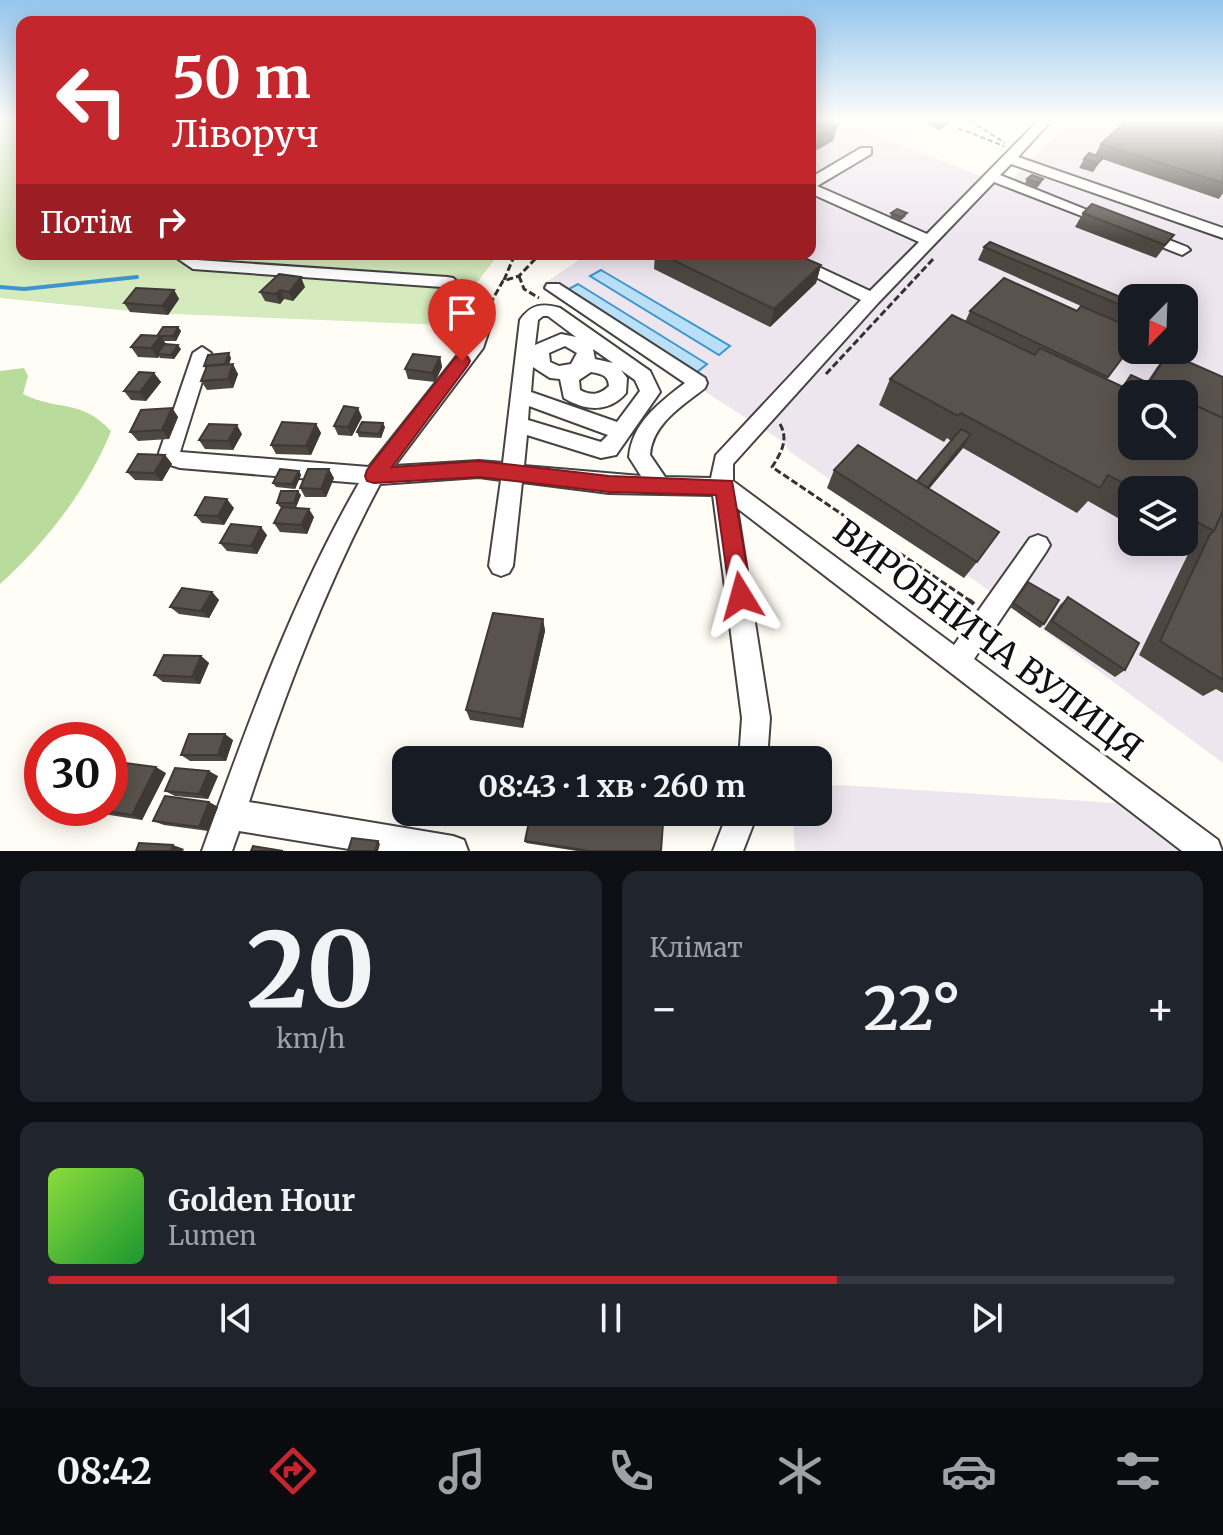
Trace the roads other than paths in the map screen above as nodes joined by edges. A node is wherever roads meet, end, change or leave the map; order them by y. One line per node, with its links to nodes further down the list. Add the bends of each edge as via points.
1 (850, 161): 5 (street)
2 (1006, 161): 4 (street)
3 (1033, 161): 7 (street)
4 (991, 176): 8 (street); 9 (street)
5 (816, 182)
6 (816, 189): 8 (street)
7 (1223, 233)
8 (936, 244): 13 (street)
9 (1182, 250)
10 (187, 260): 21 (street, via 447,282 484,318 477,344)
11 (791, 260): 13 (street)
12 (553, 288): 22 (street, via 698,383 642,436 639,457)
13 (872, 299): 23 (street, via 732,449 723,461)
14 (202, 353): 21 (street, via 171,457)
15 (521, 396): 17 (street, via 529,320 537,311 549,310 643,376 650,392); 18 (street); 19 (street)
16 (611, 397): 16 (street, via 590,402 571,393 569,378 590,365 610,369 620,383); 17 (street)
17 (637, 411): 19 (street)
18 (517, 424): 19 (street, via 601,450 615,445); 20 (street)
19 (622, 432)
20 (514, 472): 21 (street, via 453,469); 22 (street); 25 (street)
21 (374, 476): 28 (street, via 269,702)
22 (660, 486): 23 (street)
23 (725, 487): 26 (street, ВИРОБНИЧА ВУЛИЦЯ); 27 (street, via 756,718)
24 (1038, 545): 26 (street)
25 (501, 566)
26 (957, 662): 33 (street, ВИРОБНИЧА ВУЛИЦЯ)
27 (754, 746)
28 (230, 814): 30 (street); 31 (street)
29 (738, 826): 32 (street)
30 (217, 851)
31 (453, 851)
32 (728, 851)
33 (1207, 851)

